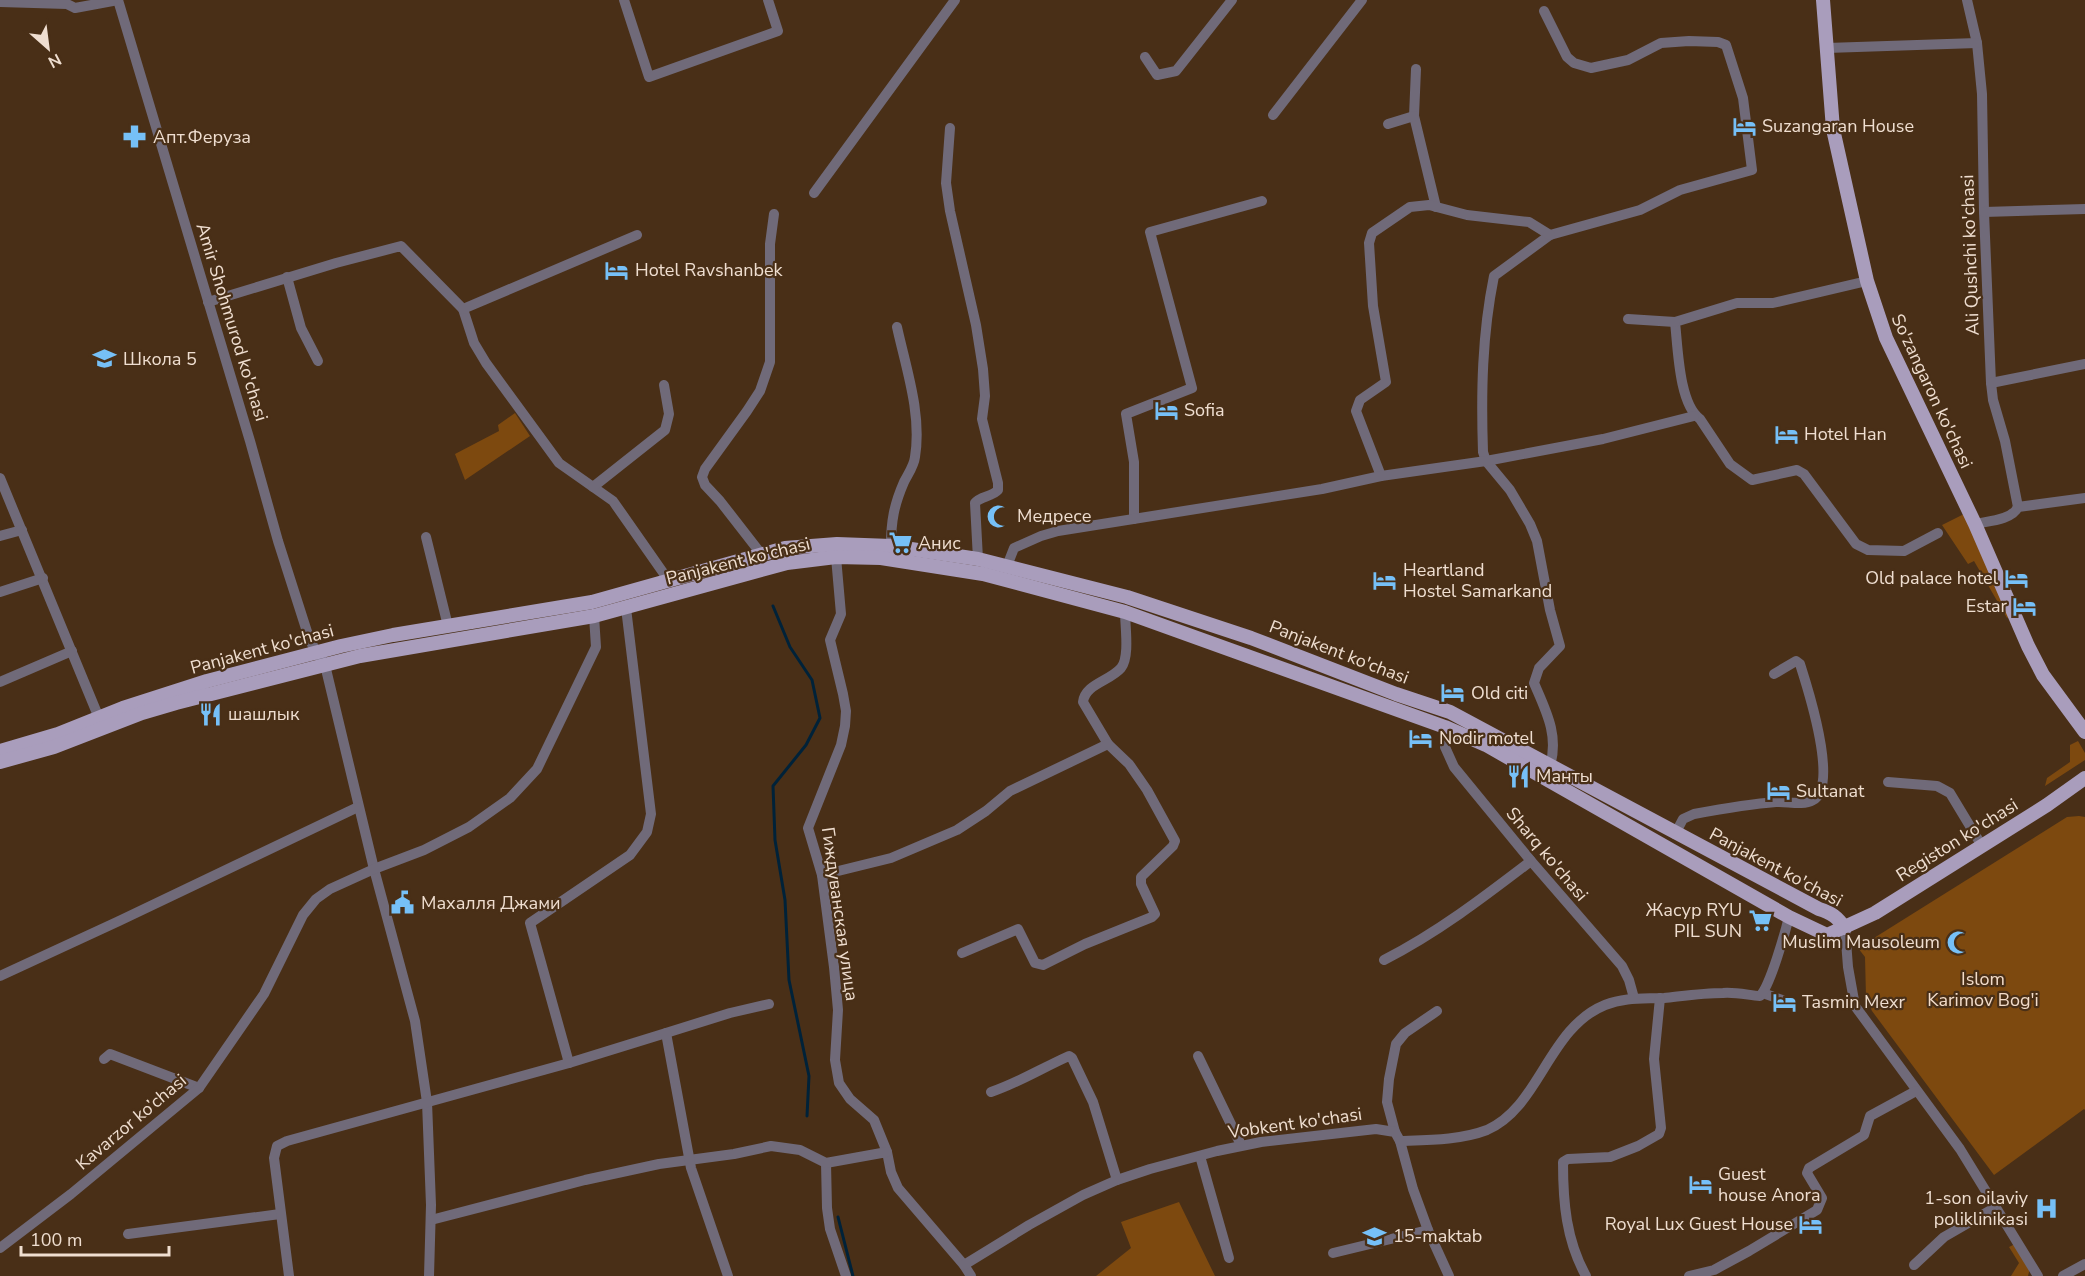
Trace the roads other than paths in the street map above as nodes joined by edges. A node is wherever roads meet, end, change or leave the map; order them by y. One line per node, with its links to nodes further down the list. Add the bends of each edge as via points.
1 (118, 0): 9 (street, via 75,8 67,4); 29 (street, Amir Shohmurod ko'chasi)
2 (624, 0): 3 (street, via 649,77 778,31)
3 (768, 0)
4 (955, 0): 19 (street)
5 (1232, 0): 13 (street, via 1176,71 1157,75)
6 (1362, 0): 15 (street)
7 (1823, 0): 12 (main road, So'zangaron ko'chasi)
8 (1967, 0): 11 (street, Ali Qushchi ko'chasi)
9 (0, 2)
10 (1544, 11): 26 (street, via 1567,57 1591,68 1628,60 1661,43 1726,45 1743,98 1752,170 1680,190 1640,210)
11 (1977, 43): 12 (street); 23 (street, Ali Qushchi ko'chasi)
12 (1827, 48): 28 (main road, So'zangaron ko'chasi, via 1833,129)
13 (1145, 57)
14 (1416, 69): 16 (street)
15 (1273, 115)
16 (1414, 116): 17 (street); 21 (street)
17 (1388, 124)
18 (950, 128): 54 (street, via 946,183 976,325 985,396 982,419 998,483 996,493 975,503)
19 (814, 193)
20 (1262, 201): 45 (street, via 1150,232 1192,388 1126,414 1134,462)
21 (1436, 207): 26 (street, via 1529,222); 40 (street, via 1410,207 1372,232 1369,243 1372,306 1386,382 1360,400 1356,411)
22 (2085, 209): 23 (street)
23 (1984, 212): 36 (street, Ali Qushchi ko'chasi)
24 (774, 214): 52 (street, via 770,244 770,362 760,390 702,477)
25 (637, 235): 30 (street)
26 (1550, 235): 39 (street, via 1494,276 1486,314 1481,387)
27 (287, 277): 29 (street); 30 (street, via 401,246); 34 (street, via 301,328)
28 (1867, 281): 32 (street, via 1773,303 1737,303); 46 (main road, So'zangaron ko'chasi, via 1886,338)
29 (208, 302): 64 (street, Amir Shohmurod ko'chasi, via 278,541)
30 (463, 309): 42 (street, via 474,343 496,377 559,463)
31 (1628, 319): 32 (street)
32 (1675, 322): 38 (street, via 1680,366)
33 (897, 327): 51 (street, via 916,438 915,459 891,522)
34 (318, 361)
35 (2085, 364): 36 (street)
36 (1991, 383): 44 (street, Ali Qushchi ko'chasi)
37 (664, 385): 42 (street, via 669,414 665,430)
38 (1694, 416): 39 (street, via 1603,439); 48 (street, via 1730,464 1752,480 1797,470 1804,474 1862,548 1904,550)
39 (1486, 461): 40 (street); 74 (street, via 1510,490 1530,524 1560,646 1539,668 1534,683 1552,726 1554,752)
40 (1381, 476): 45 (street)
41 (0, 478): 47 (street)
42 (593, 487): 57 (street, via 613,501)
43 (2085, 498): 44 (street)
44 (2018, 507): 46 (street, via 2009,516)
45 (1134, 519): 55 (street, via 1041,536 1014,548)
46 (1975, 524): 70 (main road, So'zangaron ko'chasi, via 2043,675)
47 (22, 530): 49 (street); 56 (street)
48 (1938, 533)
49 (0, 536)
50 (426, 537): 62 (street)
51 (891, 546): 52 (main road, Panjakent ko'chasi, via 810,545); 54 (main road, Panjakent ko'chasi)
52 (762, 555): 57 (main road, Panjakent ko'chasi)
53 (836, 557): 59 (main road, Panjakent ko'chasi, via 787,563); 60 (main road, Panjakent ko'chasi, via 881,558 983,574); 82 (street, Гиждуванская улица, via 841,614 830,640 846,711 841,745 808,828)
54 (978, 559): 55 (main road, Panjakent ko'chasi)
55 (1007, 566): 74 (main road, Panjakent ko'chasi, via 1127,597 1251,638 1450,712)
56 (42, 578): 58 (street); 63 (street)
57 (669, 581): 62 (main road, Panjakent ko'chasi, via 591,602)
58 (0, 592)
59 (626, 608): 61 (main road, Panjakent ko'chasi); 97 (street, via 651,814 647,832 630,855 530,923)
60 (1125, 612): 69 (main road, Panjakent ko'chasi); 71 (street, via 1125,661 1120,669 1087,692 1083,702)
61 (594, 616): 65 (main road, Panjakent ko'chasi, via 396,649); 81 (street, Kavarzor ko’chasi, via 596,647 537,769 510,798 469,826 424,850)
62 (448, 626): 64 (main road, Panjakent ko'chasi)
63 (72, 651): 67 (street); 68 (street)
64 (316, 653): 65 (street, Amir Shohmurod ko'chasi); 68 (main road, Panjakent ko'chasi, via 207,681)
65 (325, 665): 73 (main road, Panjakent ko'chasi, via 168,705 54,747); 77 (street)
66 (1774, 674): 78 (street, via 1790,663 1800,664 1819,731 1823,768 1819,795 1803,802 1694,814 1683,819)
67 (0, 682)
68 (99, 718): 72 (main road, Panjakent ko'chasi)
69 (1444, 727): 80 (street, Sharq ko'chasi, via 1445,747 1454,767); 83 (main road, Panjakent ko'chasi, via 1486,745)
70 (2085, 732)
71 (1108, 744): 82 (street, via 1010,791 957,830 891,858); 85 (street, via 1148,790 1174,841 1141,877 1155,914 1039,965 1018,929)
72 (0, 751)
73 (0, 762)
74 (1550, 765): 78 (main road, Panjakent ko'chasi)
75 (2085, 778): 79 (main road, Registon ko'chasi)
76 (1888, 782): 79 (street, via 1937,786 1950,794)
77 (358, 807): 81 (street); 87 (street)
78 (1675, 834): 84 (main road, Panjakent ko'chasi, via 1831,913)
79 (1982, 846): 84 (main road, Registon ko'chasi)
80 (1531, 861): 86 (street, via 1457,917); 89 (street, Sharq ko'chasi, via 1622,966)
81 (374, 869): 98 (street, Kavarzor ko’chasi, via 316,898 303,915 264,994); 101 (street, via 415,1021)
82 (822, 875): 104 (street, Гиждуванская улица, via 835,978 835,1060 839,1083 850,1099 874,1120)
83 (1789, 917): 84 (main road, Panjakent ko'chasi, via 1827,935); 88 (street)
84 (1845, 928): 99 (street, via 1855,1006)
85 (962, 953)
86 (1384, 960)
87 (0, 976)
88 (1763, 993): 90 (street, Vobkent ko'chasi); 91 (street)
89 (1634, 998): 90 (street, Vobkent ko'chasi); 102 (street, Vobkent ko'chasi, via 1604,1005 1572,1029 1513,1112 1488,1129 1470,1135)
90 (1660, 998): 126 (street, via 1654,1059 1659,1134 1610,1157 1563,1162 1564,1206 1570,1238)
91 (1782, 1000)
92 (770, 1004): 94 (street)
93 (1437, 1011): 102 (street, via 1396,1044 1388,1102)
94 (666, 1033): 97 (street); 106 (street)
95 (1198, 1056): 103 (street)
96 (104, 1059): 98 (street, via 110,1054)
97 (569, 1063): 101 (street)
98 (199, 1088): 114 (street, Kavarzor ko’chasi)
99 (1916, 1090): 109 (street, via 1960,1149); 127 (street, via 1870,1116 1864,1135 1809,1168 1822,1198 1817,1210 1714,1270)
100 (991, 1092): 108 (street, via 1061,1059 1072,1058 1093,1102)
101 (427, 1102): 110 (street, via 277,1146 274,1158); 111 (street)
102 (1398, 1136): 103 (street, Vobkent ko'chasi, via 1376,1129); 112 (street)
103 (1241, 1145): 105 (street, Vobkent ko'chasi)
104 (887, 1152): 107 (street); 118 (street, Гиждуванская улица, via 898,1188)
105 (1200, 1156): 108 (street, Vobkent ko'chasi); 116 (street)
106 (690, 1159): 107 (street, via 771,1146 800,1150); 111 (street, via 585,1180); 122 (street)
107 (826, 1163): 123 (street, via 830,1229)
108 (1117, 1180): 118 (street, Vobkent ko'chasi, via 1029,1225)
109 (1996, 1207): 119 (street, via 1944,1237); 128 (street)
110 (280, 1214): 113 (street); 120 (street)
111 (430, 1220): 121 (street)
112 (1428, 1230): 115 (street); 125 (street)
113 (128, 1234)
114 (0, 1248)
115 (1333, 1253)
116 (1229, 1258)
117 (2085, 1264): 129 (street)
118 (964, 1265): 124 (street, Гиждуванская улица)
119 (1914, 1265)
120 (289, 1276)
121 (429, 1276)
122 (728, 1276)
123 (846, 1276)
124 (971, 1276)
125 (1449, 1276)
126 (1586, 1276)
127 (1689, 1276)
128 (2038, 1276)
129 (2063, 1276)

